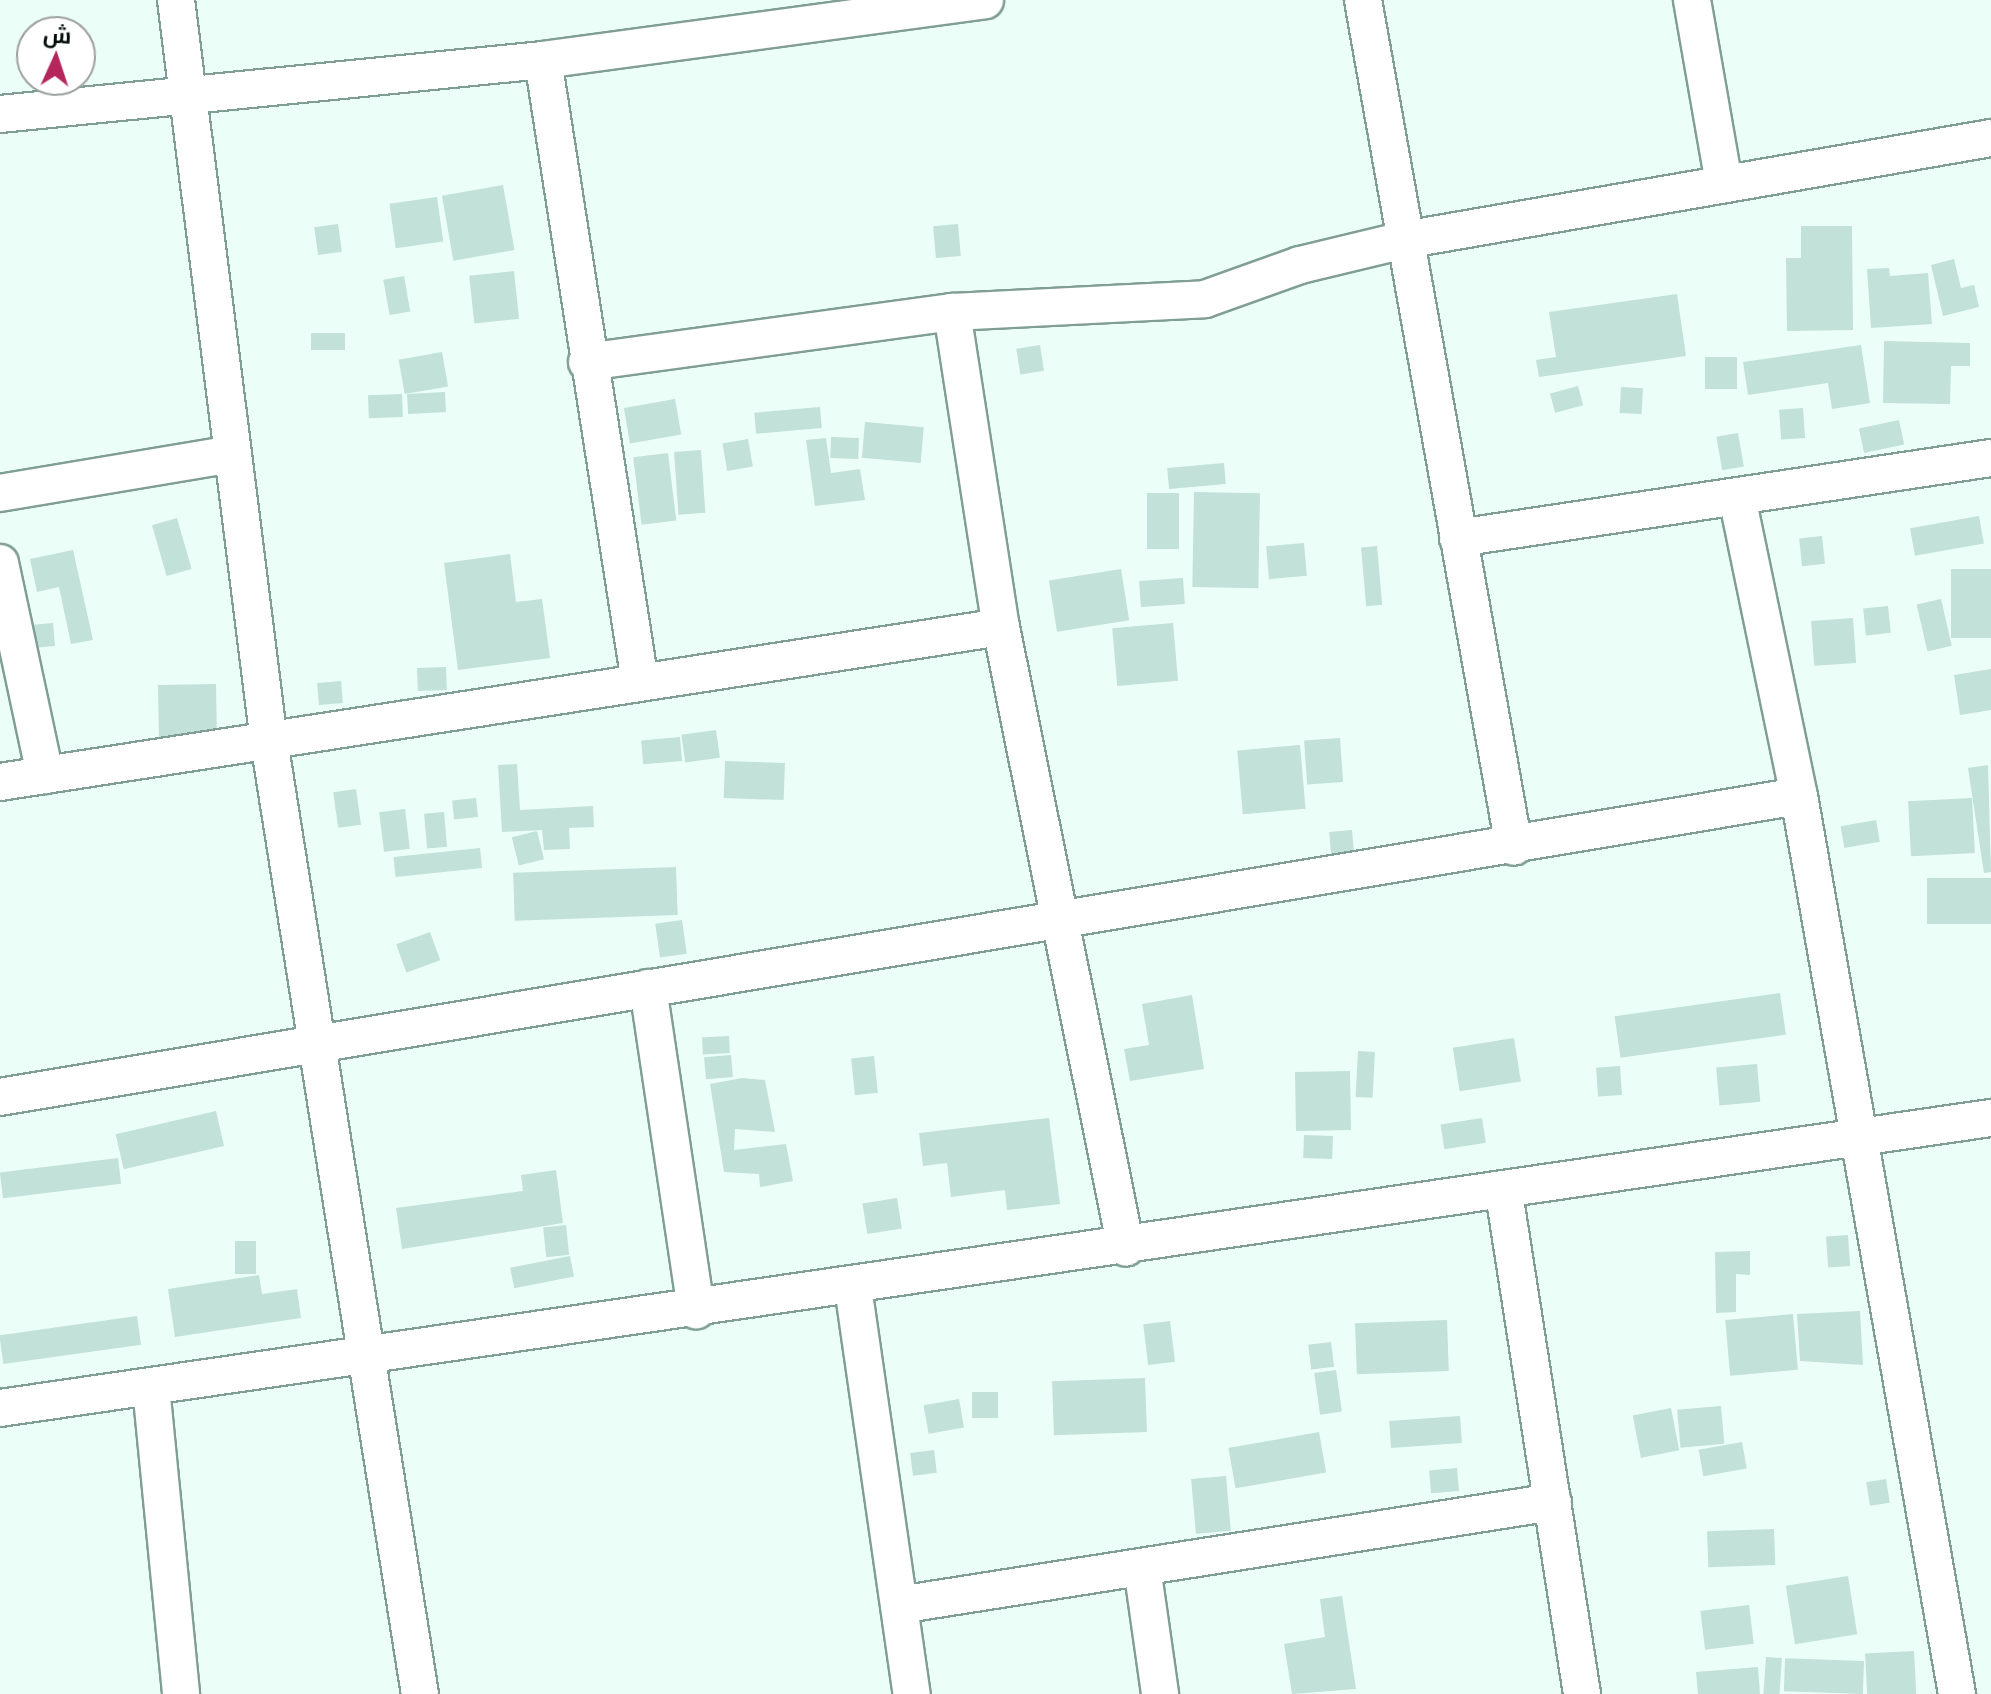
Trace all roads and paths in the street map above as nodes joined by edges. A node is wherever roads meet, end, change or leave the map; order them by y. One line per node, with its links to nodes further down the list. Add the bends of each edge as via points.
1 (176, 0): 7 (street)
2 (985, 0): 5 (street)
3 (1363, 0): 11 (street)
4 (1692, 0): 10 (street)
5 (851, 10): 6 (street)
6 (543, 60): 7 (street); 13 (street)
7 (188, 97): 8 (street); 14 (street)
8 (0, 114)
9 (1991, 138): 10 (street)
10 (1724, 184): 11 (street)
11 (1404, 240): 12 (street, via 1300,265 1205,299); 18 (street)
12 (952, 312): 13 (street); 20 (street)
13 (587, 362): 21 (street)
14 (233, 454): 16 (street); 22 (street)
15 (1991, 458): 17 (street)
16 (0, 493)
17 (1737, 497): 18 (street); 25 (street)
18 (1458, 538): 26 (street)
19 (0, 563): 23 (street)
20 (1001, 627): 21 (street); 27 (street)
21 (640, 682): 22 (street)
22 (269, 741): 23 (street); 29 (street)
23 (45, 775): 24 (street)
24 (0, 782)
25 (1799, 796): 26 (street); 32 (street)
26 (1514, 847): 27 (street)
27 (1059, 919): 28 (street); 34 (street)
28 (648, 988): 29 (street); 36 (street)
29 (314, 1043): 30 (street); 37 (street)
30 (0, 1097)
31 (1991, 1118): 32 (street)
32 (1861, 1137): 33 (street); 48 (street)
33 (1504, 1193): 34 (street); 40 (street)
34 (1126, 1248): 35 (street)
35 (853, 1287): 36 (street); 42 (street)
36 (696, 1310): 37 (street)
37 (363, 1359): 38 (street); 44 (street)
38 (151, 1387): 39 (street); 43 (street)
39 (0, 1408)
40 (1553, 1502): 41 (street); 47 (street)
41 (1142, 1567): 42 (street); 46 (street)
42 (899, 1605): 45 (street)
43 (181, 1694)
44 (420, 1694)
45 (912, 1694)
46 (1160, 1694)
47 (1582, 1694)
48 (1957, 1694)

